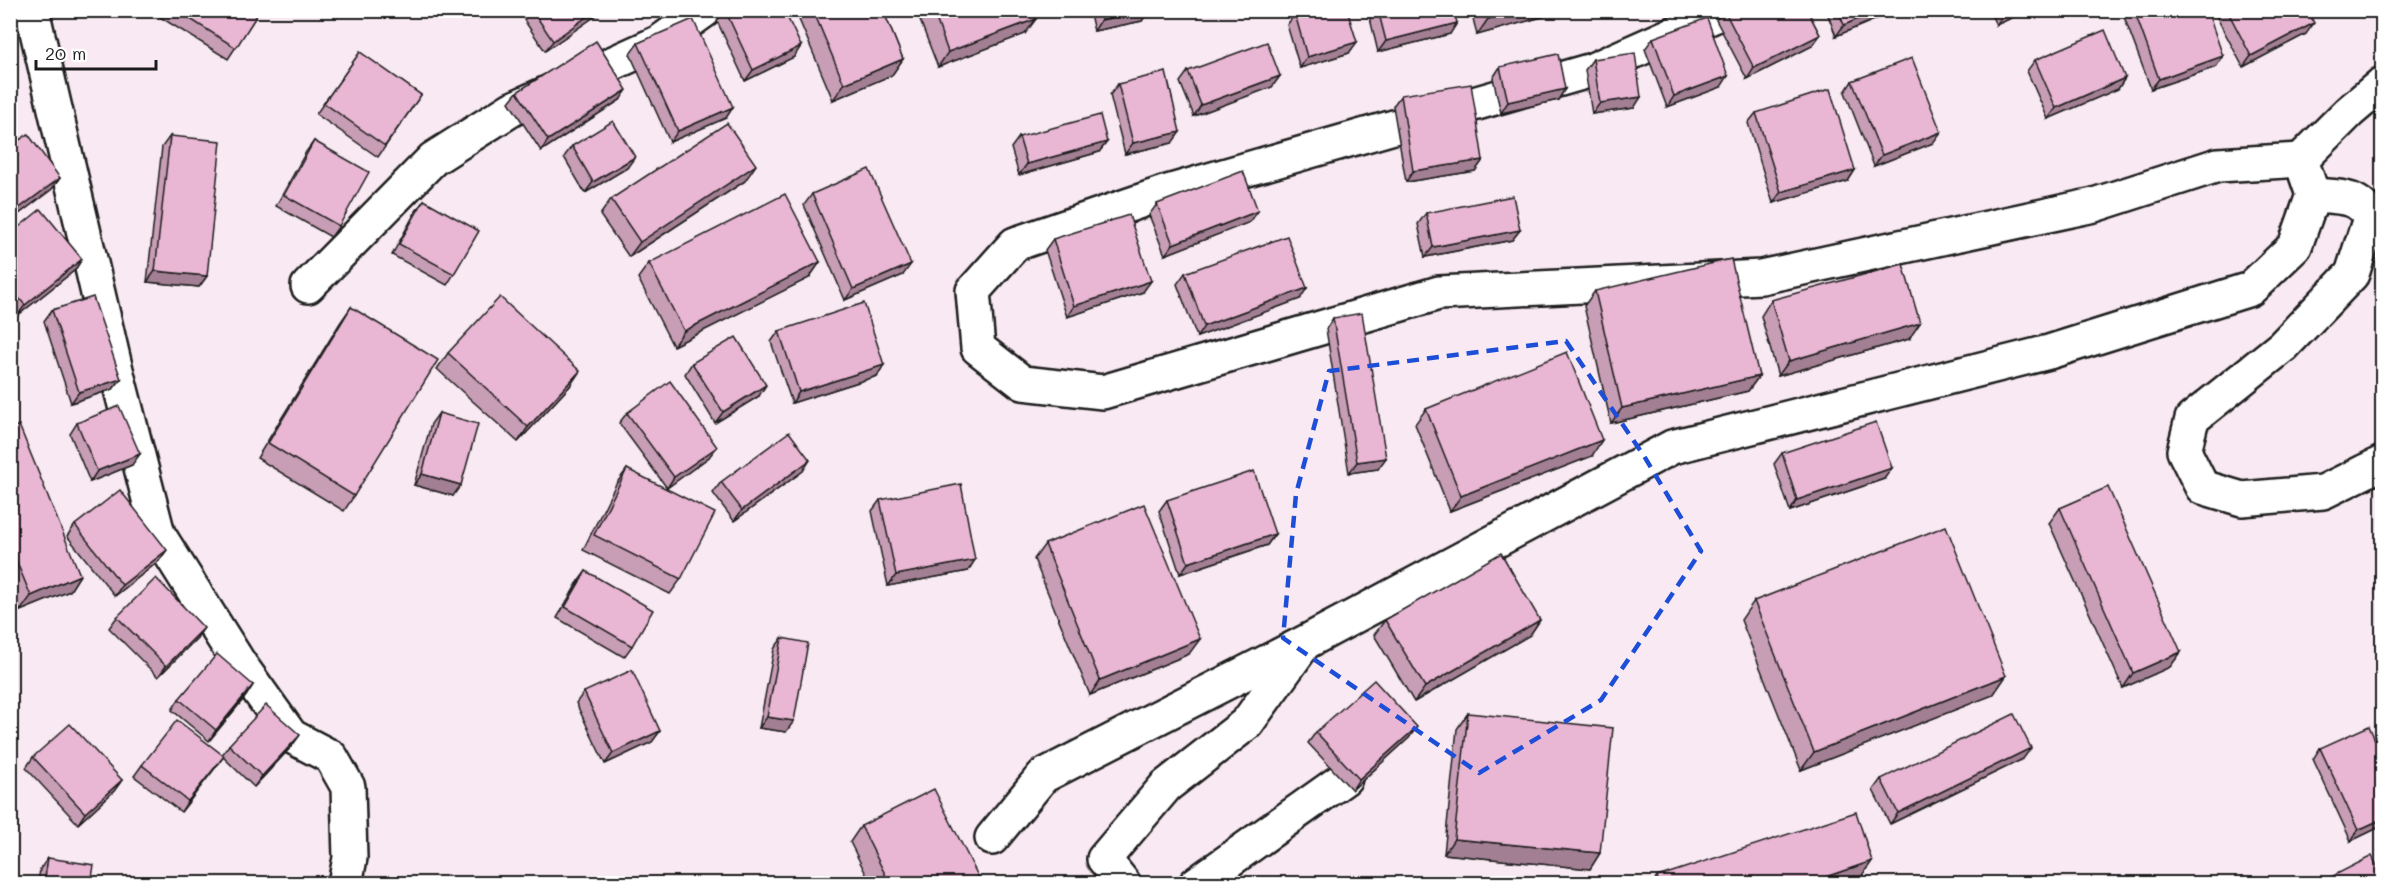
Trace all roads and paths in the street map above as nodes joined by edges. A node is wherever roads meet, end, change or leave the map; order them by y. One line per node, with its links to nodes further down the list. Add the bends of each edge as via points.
1 (33, 10): 12 (street, via 158,534 239,663 291,736 331,757 348,787 350,858)
2 (705, 10): 7 (street, via 660,42 512,109 433,159)
3 (1727, 10): 5 (street, via 1592,70 1164,193 1016,244 973,291 978,348 1023,384 1103,392 1439,293 1761,277 2094,205 2218,165)
4 (2382, 84): 5 (street)
5 (2301, 160): 6 (street)
6 (2313, 195): 8 (street, via 2350,199 2364,206 2370,218 2352,274 2283,346 2192,419 2184,451 2202,488 2242,499 2323,492); 9 (street, via 2295,246 2250,289 2049,352 1672,447)
7 (308, 286)
8 (2382, 463)
9 (1306, 642): 11 (street, via 1043,776); 13 (street, via 1247,723 1166,786 1104,859)
10 (1345, 778): 14 (street)
11 (992, 838)
12 (345, 884)
13 (1124, 884)
14 (1196, 884)

